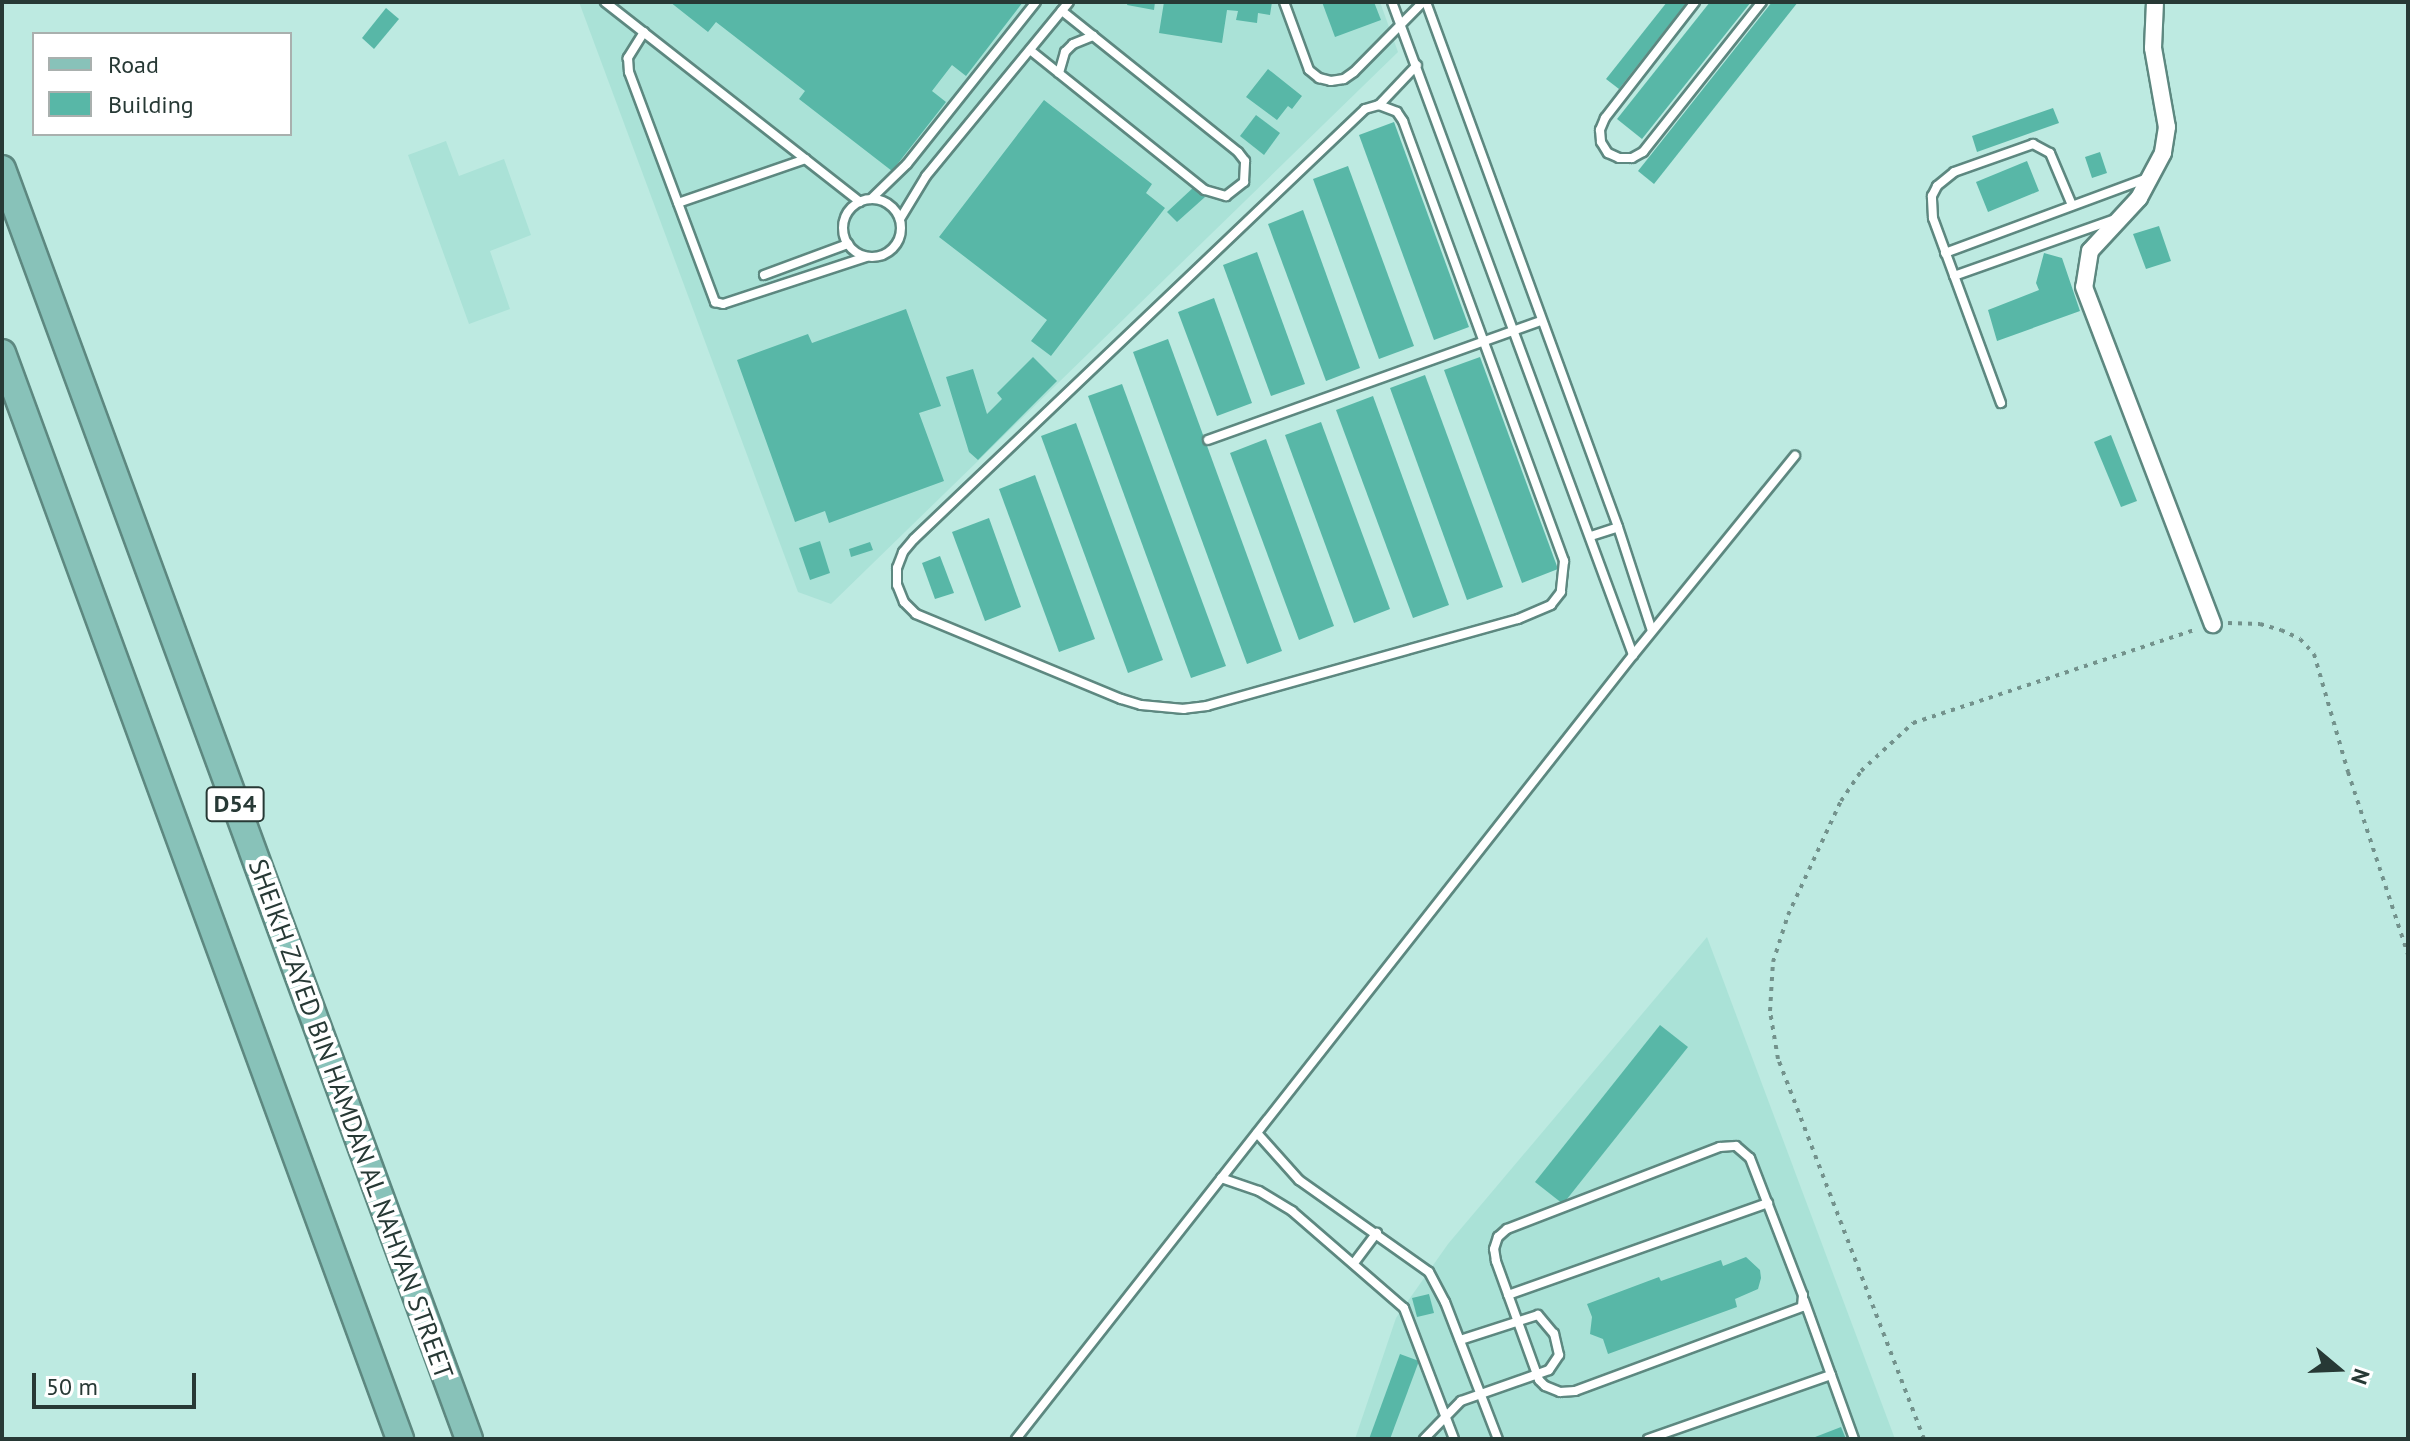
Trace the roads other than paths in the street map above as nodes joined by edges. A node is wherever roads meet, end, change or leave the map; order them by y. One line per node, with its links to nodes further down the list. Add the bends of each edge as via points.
1 (605, 2): 12 (lane)
2 (1036, 2): 21 (lane, via 907,164)
3 (1069, 2): 10 (lane)
4 (1284, 2): 11 (lane, via 1309,70 1331,81 1354,72)
5 (1392, 2): 11 (lane)
6 (1425, 2): 11 (lane); 32 (lane)
7 (1695, 2): 8 (lane, via 1605,118 1601,142 1608,153 1632,158 1643,152)
8 (1762, 2)
9 (2155, 2): 20 (street, via 2153,48 2167,127)
10 (1062, 11): 13 (lane); 14 (lane)
11 (1401, 25): 15 (lane)
12 (644, 32): 18 (lane); 23 (lane, via 628,58 629,72)
13 (1093, 36): 16 (lane, via 1065,52); 16 (lane, via 1238,152 1247,171 1236,191 1226,196 1205,190)
14 (1030, 50): 16 (lane); 26 (lane, via 926,176)
15 (1417, 65): 17 (lane); 33 (lane)
16 (1059, 73)
17 (1379, 105): 34 (lane, via 1397,112 1403,121); 34 (lane, via 1357,117 914,539 897,568 904,602 916,614 1121,699 1173,708 1207,706 1538,614 1561,592 1564,561)
18 (806, 159): 22 (lane); 23 (lane)
19 (2, 169): 57 (main road, SHEIKH ZAYED BIN HAMDAN AL NAHYAN STREET / D54)
20 (2153, 176): 24 (lane); 25 (street)
21 (871, 199): 22 (lane); 26 (lane, via 889,204)
22 (860, 202): 27 (lane, via 846,216)
23 (678, 203): 29 (lane, via 719,304)
24 (2072, 205): 28 (lane); 28 (lane, via 2043,146 2009,151 1954,172 1937,186 1930,207)
25 (2122, 216): 31 (lane); 41 (street, via 2090,251 2084,287)
26 (900, 219): 29 (lane, via 896,244 883,255)
27 (848, 244): 29 (lane); 30 (lane)
28 (1945, 253): 31 (lane)
29 (866, 257)
30 (764, 275)
31 (1954, 276): 36 (lane)
32 (1540, 321): 33 (lane); 39 (lane)
33 (1514, 330): 34 (lane); 40 (lane)
34 (1483, 341): 37 (lane)
35 (2, 353): 58 (main road, D54)
36 (2001, 403)
37 (1208, 440)
38 (1795, 456): 42 (lane)
39 (1618, 527): 40 (lane); 42 (lane)
40 (1591, 536): 43 (lane)
41 (2213, 624)
42 (1652, 631): 43 (lane)
43 (1633, 655): 44 (lane)
44 (1257, 1133): 45 (lane); 47 (lane, via 1299,1180)
45 (1221, 1178): 48 (lane, via 1284,1206); 59 (lane)
46 (1768, 1203): 49 (lane); 49 (lane, via 1747,1153 1736,1146 1720,1147 1502,1232 1494,1249); 50 (lane)
47 (1377, 1233): 48 (lane); 52 (lane, via 1429,1272)
48 (1354, 1263): 56 (lane, via 1404,1308)
49 (1508, 1295): 51 (lane)
50 (1804, 1299): 53 (lane, via 1794,1313 1575,1391 1553,1390); 54 (lane)
51 (1517, 1319): 52 (lane); 53 (lane); 53 (lane, via 1542,1317 1557,1341 1557,1362)
52 (1460, 1340): 55 (lane)
53 (1537, 1375): 55 (lane)
54 (1831, 1375): 63 (lane); 64 (lane)
55 (1482, 1396): 56 (lane, via 1461,1401); 62 (lane)
56 (1445, 1414): 60 (lane); 61 (lane)
57 (469, 1435)
58 (400, 1439)
59 (1016, 1439)
60 (1424, 1439)
61 (1454, 1439)
62 (1498, 1439)
63 (1648, 1439)
64 (1854, 1439)

